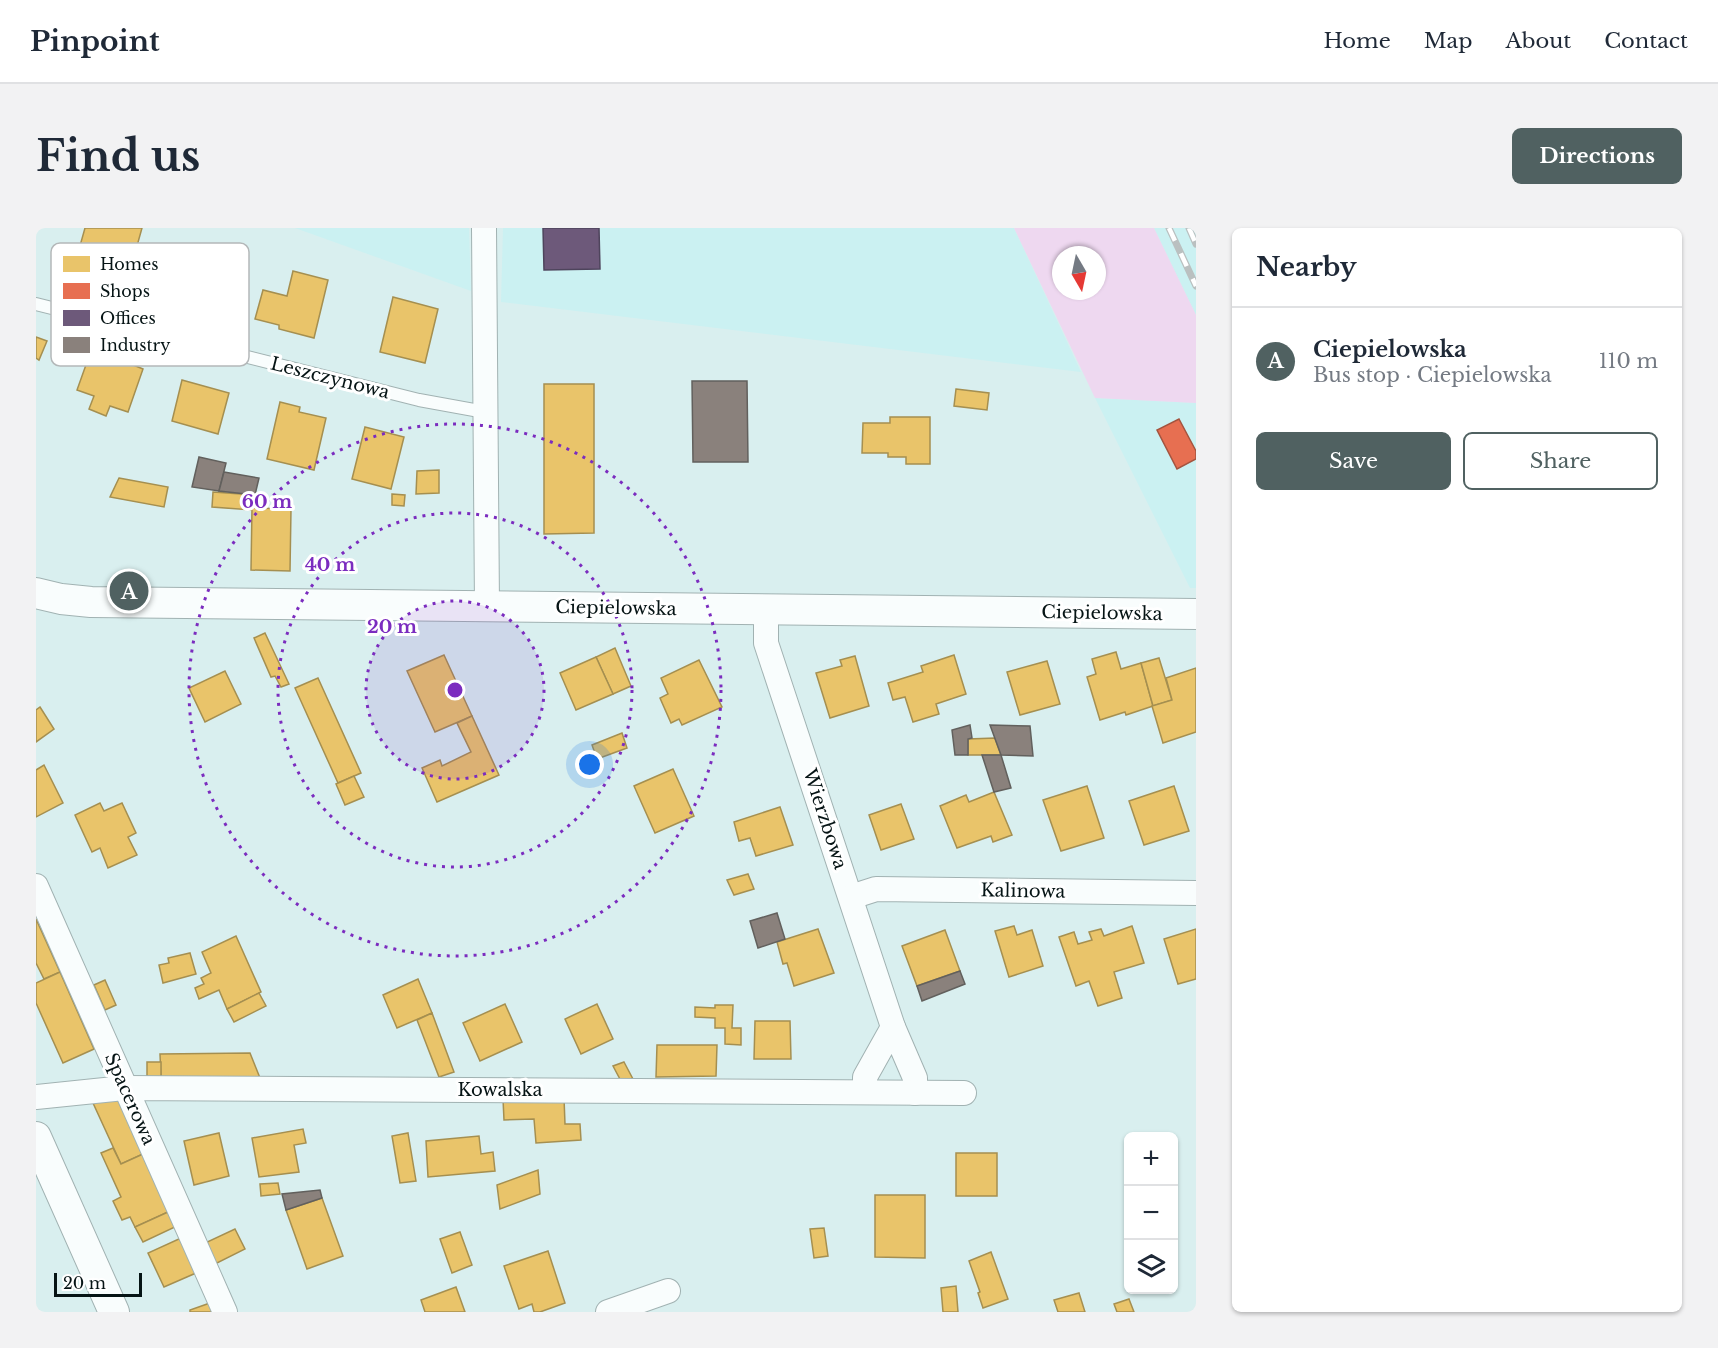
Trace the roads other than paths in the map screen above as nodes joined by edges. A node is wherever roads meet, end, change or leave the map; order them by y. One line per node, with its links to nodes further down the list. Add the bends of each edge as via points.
1 (484, 228): 5 (street)
2 (36, 304): 3 (lane, Leszczynowa)
3 (51, 308)
4 (249, 357): 5 (lane, Leszczynowa, via 419,400)
5 (484, 412): 7 (street)
6 (36, 593): 7 (street, Ciepielowska, via 91,602)
7 (488, 607): 8 (street, Ciepielowska)
8 (766, 610): 9 (street, Ciepielowska); 12 (street, Wierzbowa, via 766,643)
9 (1196, 614)
10 (36, 886): 14 (street, Spacerowa)
11 (1196, 893): 12 (street, Kalinowa, via 876,889)
12 (851, 897): 13 (street, Wierzbowa)
13 (893, 1027): 15 (street, via 866,1077); 16 (street, Wierzbowa, via 915,1078)
14 (124, 1088): 15 (street, Kowalska); 18 (street, Kowalska); 22 (street, Spacerowa)
15 (865, 1092): 16 (street, Kowalska)
16 (915, 1093): 17 (street, Kowalska)
17 (964, 1093)
18 (36, 1097)
19 (36, 1137): 21 (street)
20 (668, 1291): 23 (street)
21 (114, 1312)
22 (225, 1312)
23 (608, 1312)

